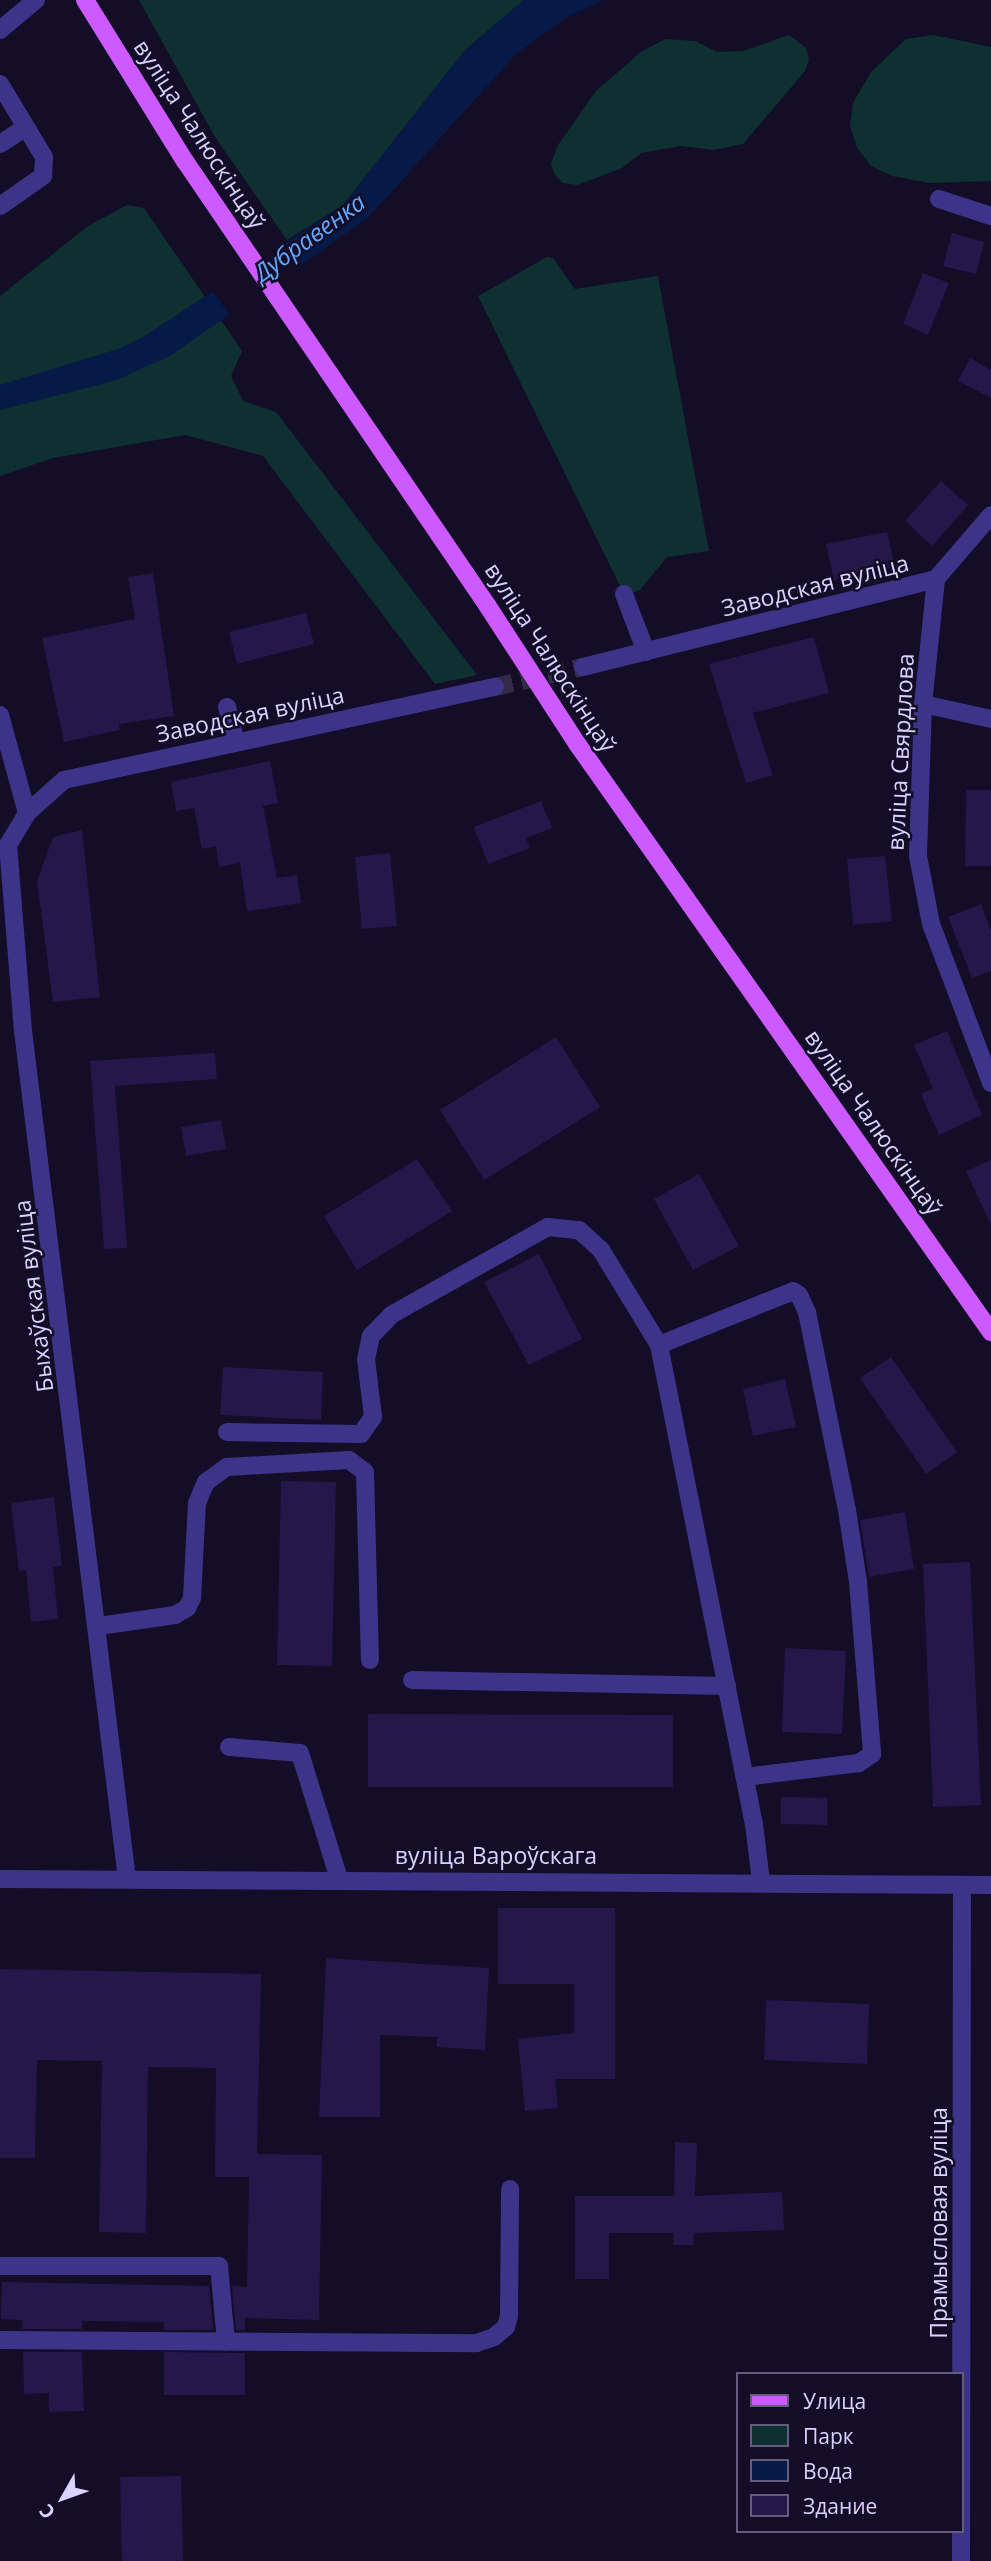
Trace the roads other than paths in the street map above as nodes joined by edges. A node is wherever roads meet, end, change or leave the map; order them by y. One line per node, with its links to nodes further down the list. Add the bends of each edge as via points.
1 (36, 0): 3 (street)
2 (85, 0): 24 (main road, вуліца Чалюскінцаў, bridge, via 185,161 578,745)
3 (0, 30)
4 (0, 84): 5 (street)
5 (25, 128): 6 (street); 8 (street, via 44,157 43,176)
6 (0, 144)
7 (939, 199): 9 (street)
8 (0, 206)
9 (991, 216)
10 (991, 515): 11 (street)
11 (936, 579): 13 (street, Заводская вуліца); 16 (street, вуліца Свярдлова)
12 (624, 594): 13 (street)
13 (646, 652): 14 (street, Заводская вуліца)
14 (583, 667)
15 (495, 687): 20 (street, Заводская вуліца)
16 (923, 704): 19 (street); 23 (street, вуліца Свярдлова, via 918,856 931,924)
17 (227, 707): 20 (street)
18 (0, 715): 21 (street)
19 (991, 719)
20 (235, 740): 21 (street, Заводская вуліца, via 64,780)
21 (27, 813): 22 (street, Быхаўская вуліца)
22 (4, 846): 27 (street, Быхаўская вуліца, via 23,1031)
23 (991, 1083)
24 (991, 1332)
25 (659, 1345): 26 (street, via 601,1250 579,1230 548,1227 391,1315 371,1336 366,1359 373,1417 360,1434); 30 (street); 32 (street, via 793,1291 799,1295 807,1312 847,1510 858,1582 872,1754 859,1763)
26 (227, 1432)
27 (99, 1626): 28 (street, via 175,1615 187,1608 192,1598 197,1503 206,1482 227,1467 349,1460 365,1472); 34 (street, Быхаўская вуліца)
28 (370, 1660)
29 (412, 1680): 30 (street)
30 (727, 1686): 32 (street)
31 (229, 1747): 35 (street, via 300,1753)
32 (745, 1777): 36 (street)
33 (0, 1879): 34 (street, вуліца Вароўскага)
34 (127, 1879): 35 (street, вуліца Вароўскага)
35 (340, 1879): 36 (street, вуліца Вароўскага)
36 (761, 1882): 37 (street, вуліца Вароўскага)
37 (962, 1885): 38 (street, вуліца Вароўскага); 43 (street, Прамысловая вуліца)
38 (991, 1885)
39 (510, 2189): 42 (street, via 509,2316 506,2327 494,2337 476,2343)
40 (0, 2266): 42 (street, via 219,2266)
41 (0, 2340): 42 (street)
42 (226, 2342)
43 (961, 2372)
44 (961, 2533): 45 (street, Прамысловая вуліца)
45 (961, 2561)

